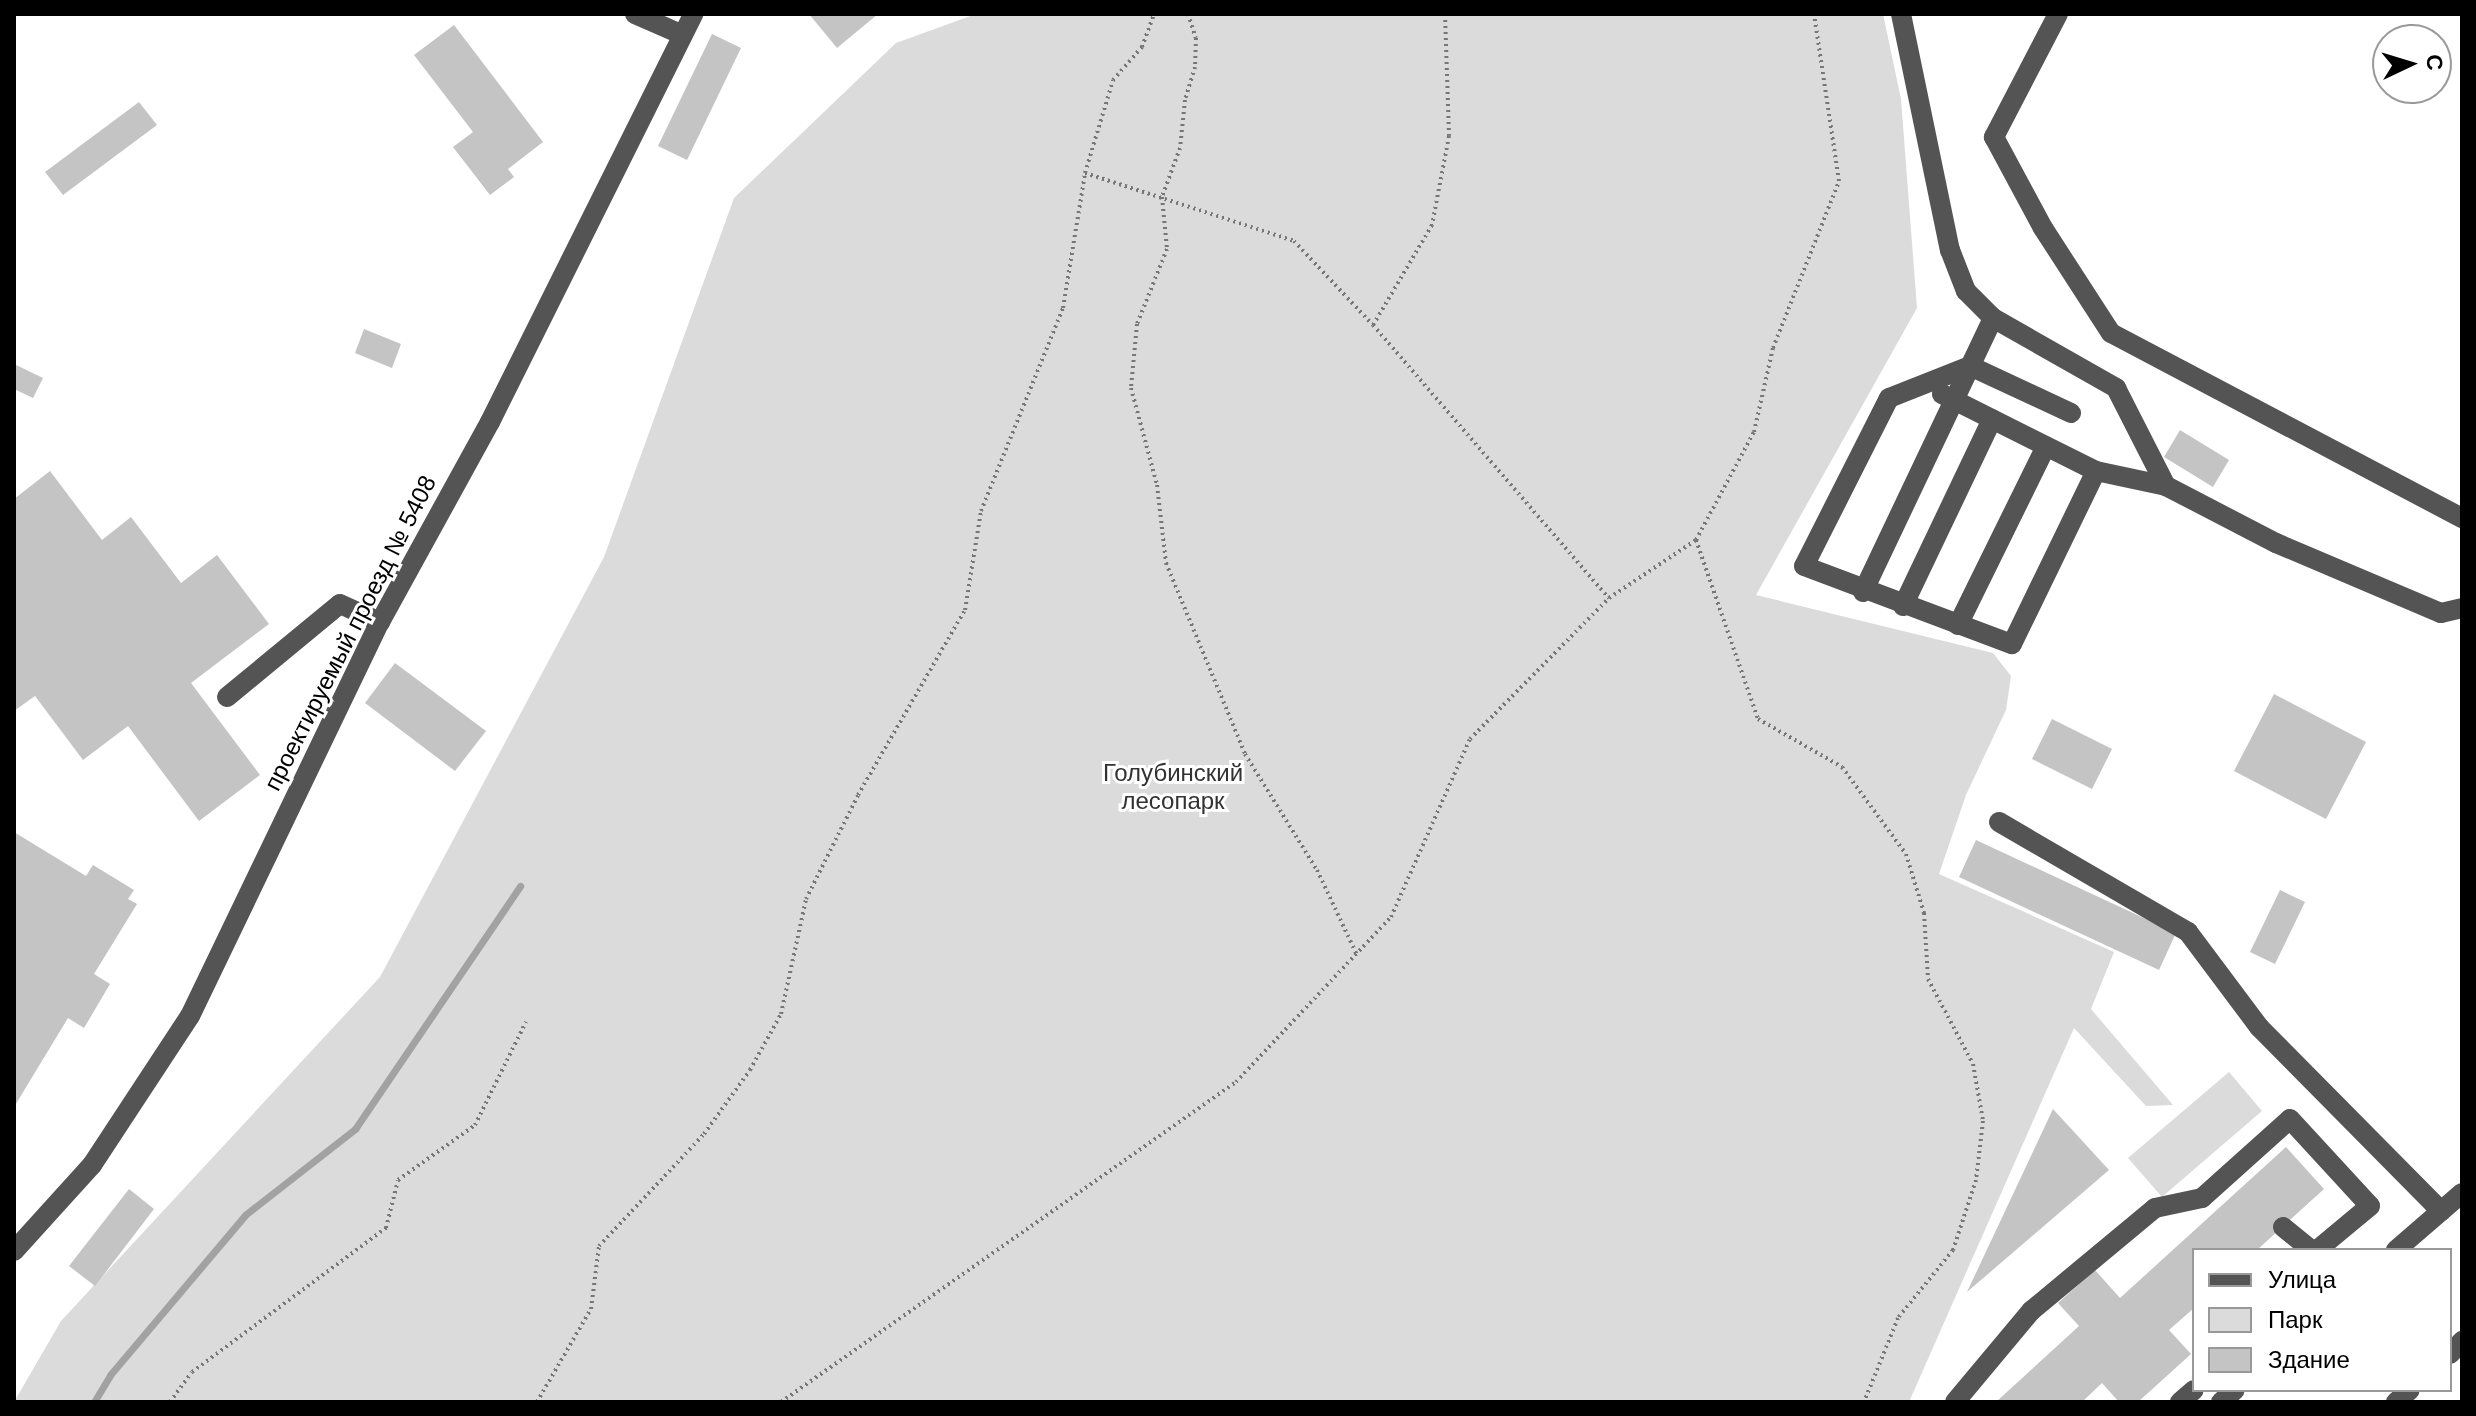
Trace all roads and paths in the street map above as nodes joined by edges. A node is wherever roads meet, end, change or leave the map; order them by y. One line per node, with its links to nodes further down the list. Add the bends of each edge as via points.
1 (635, 14): 9 (street)
2 (693, 14): 9 (street, проектируемый проезд № 5408)
3 (1154, 14): 10 (path, via 1142,47 1113,80)
4 (1188, 14): 11 (path, via 1196,38 1195,67 1180,148)
5 (1445, 14): 13 (path, via 1449,136 1432,225)
6 (1814, 14): 23 (path, via 1839,181 1773,348 1754,432)
7 (1901, 14): 12 (street, via 1950,250 1966,291)
8 (2058, 14): 22 (street, via 1994,137 2043,228 2111,333)
9 (683, 35): 28 (street, проектируемый проезд № 5408, via 490,422)
10 (1085, 173): 11 (path); 42 (path, via 1063,308 981,511 965,610 858,795 806,899 781,1014 757,1059 704,1134 599,1246 591,1309)
11 (1162, 197): 13 (path, via 1294,241); 32 (path, via 1167,249 1137,324 1131,388 1157,485 1166,563 1245,754 1317,870)
12 (1993, 318): 14 (street); 21 (street, via 2116,388)
13 (1373, 325): 25 (path)
14 (1970, 366): 15 (street); 16 (street); 17 (street)
15 (1923, 384): 16 (street); 24 (street, via 1889,398 1804,566)
16 (1954, 400): 18 (street); 24 (street)
17 (2071, 413)
18 (1992, 419): 19 (street); 26 (street)
19 (2046, 446): 20 (street); 29 (street)
20 (2096, 471): 21 (street); 29 (street, via 2012,644)
21 (2166, 486): 27 (street, via 2276,543 2441,613)
22 (2462, 518)
23 (1696, 540): 25 (path); 44 (path, via 1758,719 1842,767 1906,854 1924,913 1928,979 1973,1064 1983,1121 1976,1180 1953,1250 1898,1318)
24 (1863, 592): 26 (street)
25 (1609, 598): 32 (path, via 1470,739 1391,917)
26 (1903, 606): 29 (street)
27 (2462, 608)
28 (380, 622): 30 (street, via 340,604); 40 (street, проектируемый проезд № 5408, via 190,1016 92,1165)
29 (1958, 625)
30 (227, 697)
31 (1999, 822): 35 (street, via 2188,932 2259,1027)
32 (1357, 955): 43 (path, via 1236,1082)
33 (526, 1022): 41 (path, via 475,1125 398,1180 386,1228 192,1372)
34 (2462, 1193): 35 (street)
35 (2441, 1211): 39 (street)
36 (2283, 1227): 37 (street)
37 (2311, 1248)
38 (2317, 1248): 45 (street, via 2370,1206 2290,1119 2202,1198 2155,1208 2031,1311)
39 (2398, 1248)
40 (14, 1251)
41 (170, 1402)
42 (537, 1402)
43 (781, 1402)
44 (1864, 1402)
45 (1955, 1402)

